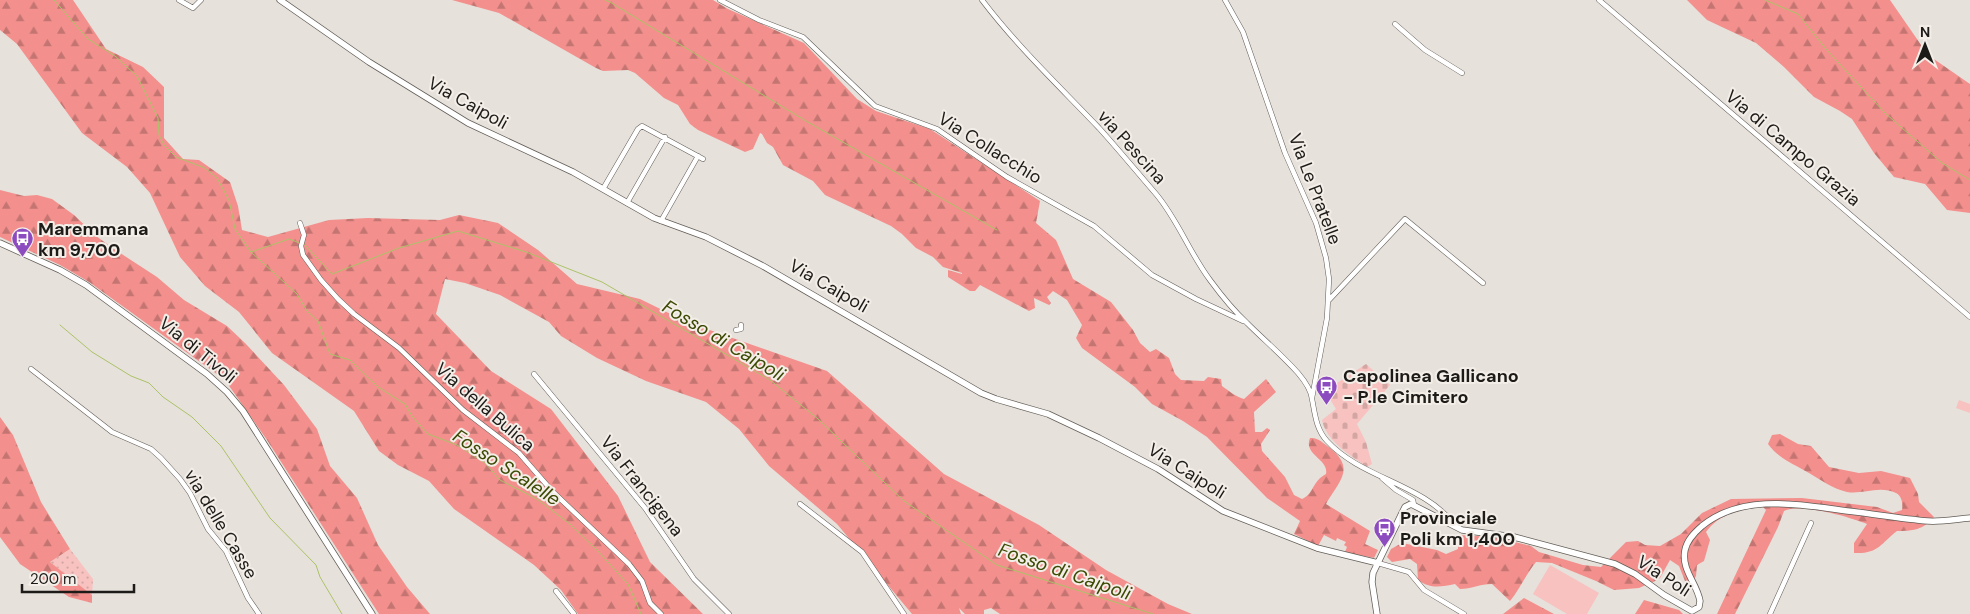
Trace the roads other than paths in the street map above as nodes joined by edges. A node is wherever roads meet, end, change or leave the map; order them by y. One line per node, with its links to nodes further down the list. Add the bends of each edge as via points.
1 (179, 0): 2 (street, via 193,8)
2 (201, 0)
3 (280, 0): 11 (street, Via Caipoli, via 377,67 461,119)
4 (720, 0): 19 (street, Via Collacchio, via 803,37 874,105 937,129 1007,177 1094,226 1150,274)
5 (982, 0): 19 (street, via Pescina, via 1157,195 1178,224 1200,267)
6 (1225, 0): 17 (street, Via Le Pratelle, via 1243,32 1286,153 1316,223 1327,264)
7 (1599, 0): 18 (street, Via di Campo Grazia)
8 (1395, 24): 9 (street, via 1425,50)
9 (1462, 73)
10 (664, 137): 11 (street, via 642,126 638,129); 12 (street); 13 (street, via 701,158)
11 (603, 189): 12 (street, Via Caipoli)
12 (627, 203): 13 (street, Via Caipoli)
13 (661, 221): 31 (street, Via Caipoli, via 706,237 763,266 981,393 1048,414 1153,466 1219,510 1317,548)
14 (300, 223): 37 (street, Via della Bulica, via 304,235 303,255 338,299 395,345 467,413 519,453 550,488 624,558 640,577 648,600)
15 (0, 243): 35 (street, Via di Tivoli, via 81,282 167,343 224,389 242,411)
16 (1483, 283): 17 (street, via 1405,219)
17 (1329, 300): 24 (street, Via Le Pratelle)
18 (1970, 317)
19 (1246, 323): 24 (street, via 1297,372)
20 (741, 325): 21 (street, via 741,329)
21 (736, 330)
22 (31, 369): 34 (street, via delle Casse, via 112,432 151,449 161,458 190,493 208,529 226,551)
23 (534, 374): 38 (street, Via Francigena, via 646,508 694,579)
24 (1312, 398): 25 (street, via 1316,422 1325,438 1345,457)
25 (1377, 474): 27 (street, via 1413,500); 30 (street, via 1420,495 1443,512)
26 (800, 504): 39 (street, via 860,549)
27 (1414, 505): 30 (street, Via Poli); 31 (street, via 1405,507)
28 (1970, 518): 33 (street, Via Poli, via 1927,520 1779,504 1729,510 1704,525 1686,546 1686,565 1700,602)
29 (1811, 523): 42 (street)
30 (1457, 528): 33 (street, Via Poli, via 1514,538 1612,563 1635,574)
31 (1378, 563): 40 (street, via 1372,578); 41 (street, via 1409,572 1424,590)
32 (556, 591): 36 (street)
33 (1692, 612)
34 (259, 614)
35 (372, 614)
36 (574, 614)
37 (661, 614)
38 (730, 614)
39 (904, 614)
40 (1377, 614)
41 (1464, 614)
42 (1770, 614)

